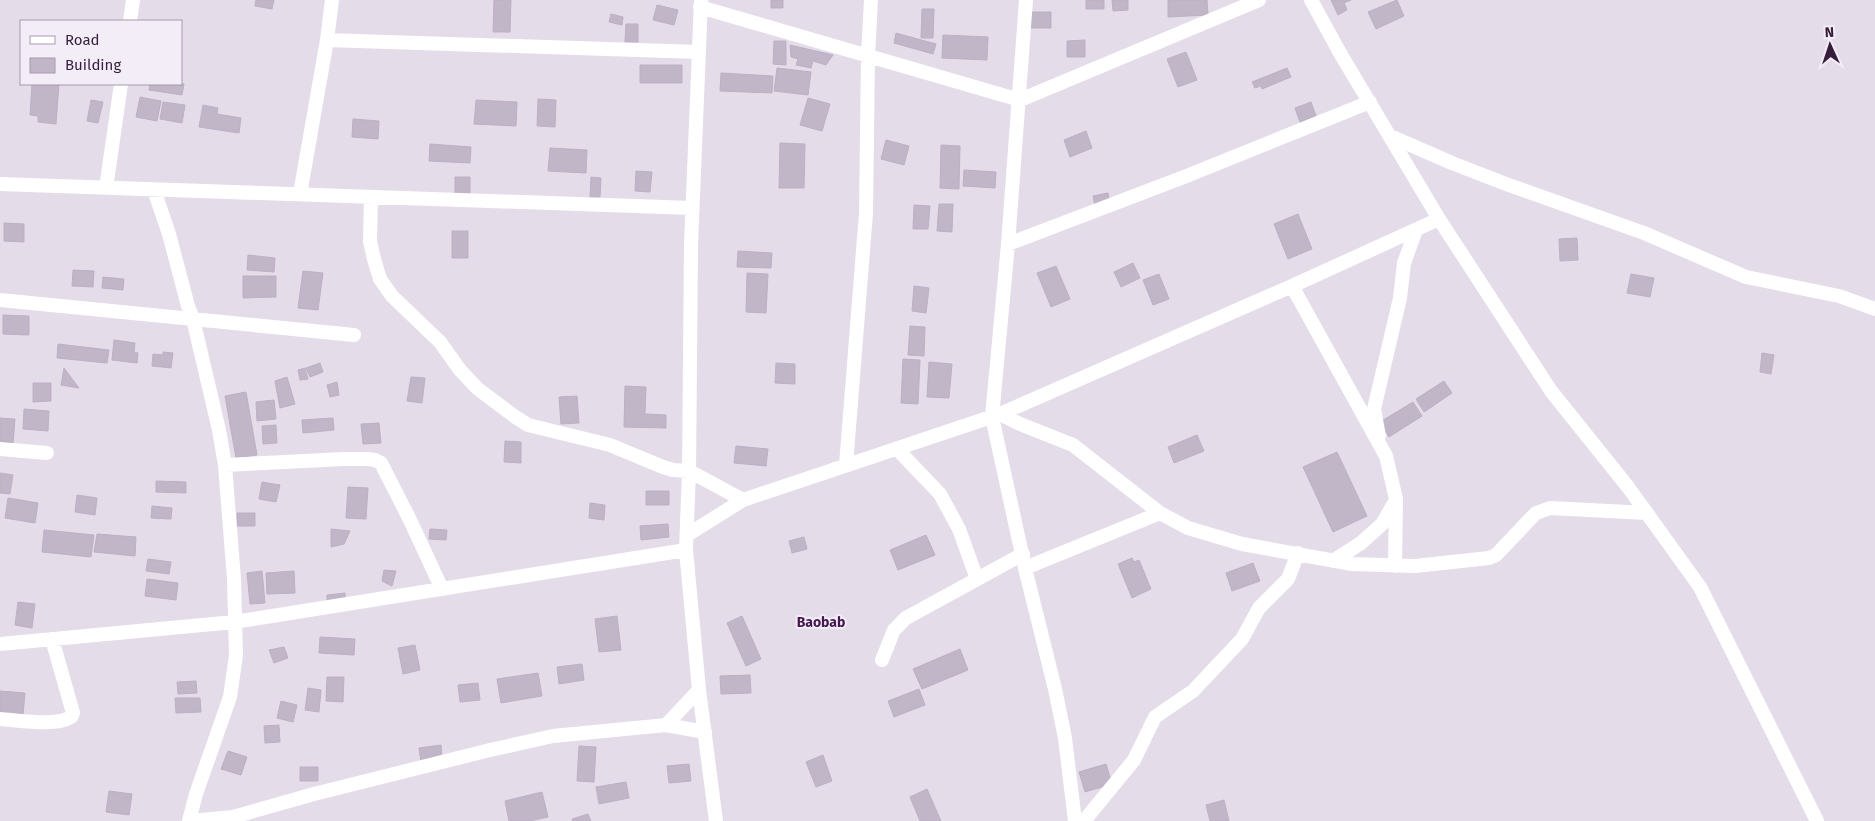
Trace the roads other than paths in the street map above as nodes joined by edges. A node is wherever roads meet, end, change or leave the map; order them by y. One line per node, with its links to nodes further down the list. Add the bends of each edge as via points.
1 (133, 0): 8 (street)
2 (332, 0): 9 (street)
3 (871, 0): 11 (street)
4 (1026, 0): 13 (street)
5 (1259, 0): 13 (street)
6 (1311, 0): 14 (street)
7 (700, 4): 10 (street); 11 (street)
8 (130, 20)
9 (326, 40): 10 (street); 19 (street)
10 (699, 52): 21 (street)
11 (868, 56): 13 (street); 36 (street, via 866,213)
12 (121, 85): 17 (street)
13 (1020, 100): 24 (street)
14 (1370, 102): 15 (street); 24 (street)
15 (1390, 136): 22 (street); 27 (street, via 1506,184 1644,233 1746,277 1839,296)
16 (0, 184): 17 (street)
17 (106, 188): 18 (street)
18 (154, 190): 19 (street); 28 (street, via 170,234)
19 (300, 194): 20 (street)
20 (371, 197): 21 (street); 37 (street, via 370,241 380,279 392,296 440,342 478,389 528,425 610,445 663,467)
21 (692, 208): 37 (street)
22 (1440, 219): 23 (street); 41 (street, via 1551,391)
23 (1416, 230): 25 (street); 31 (street, via 1404,263 1400,298 1374,409)
24 (1008, 244): 30 (street)
25 (1292, 286): 30 (street); 31 (street)
26 (0, 300): 28 (street)
27 (1875, 310)
28 (193, 319): 29 (street); 35 (street)
29 (354, 335)
30 (996, 416): 33 (street); 40 (street, via 1073,445); 45 (street)
31 (1381, 447): 38 (street)
32 (0, 448): 34 (street)
33 (897, 449): 36 (street); 48 (street, via 940,494 959,530)
34 (48, 453)
35 (225, 465): 49 (street, via 376,460 381,463); 50 (street)
36 (846, 465): 39 (street)
37 (689, 471): 39 (street); 42 (street)
38 (1396, 499): 46 (street, via 1382,524 1361,543); 47 (street)
39 (743, 500): 42 (street)
40 (1160, 513): 44 (street, via 1188,528 1242,544); 45 (street)
41 (1647, 513): 47 (street, via 1550,508 1536,513 1496,555 1489,558); 62 (street, via 1700,587)
42 (687, 535): 43 (street)
43 (686, 550): 49 (street); 54 (street)
44 (1298, 553): 46 (street); 61 (street, via 1288,580 1259,608 1242,639 1193,691 1155,717 1134,760)
45 (1024, 561): 48 (street); 60 (street, via 1056,688)
46 (1333, 561): 47 (street)
47 (1395, 566)
48 (977, 579): 53 (street, via 906,618 894,630)
49 (442, 589): 50 (street)
50 (234, 622): 51 (street); 58 (street, via 236,655 230,697 196,794)
51 (52, 640): 52 (street); 55 (street, via 73,713 71,717 66,721 48,722)
52 (0, 644)
53 (882, 660)
54 (699, 690): 56 (street); 57 (street)
55 (0, 719)
56 (666, 725): 57 (street); 58 (street, via 553,736 233,817)
57 (704, 732): 59 (street)
58 (190, 821)
59 (716, 821)
60 (1075, 821)
61 (1084, 821)
62 (1817, 821)

